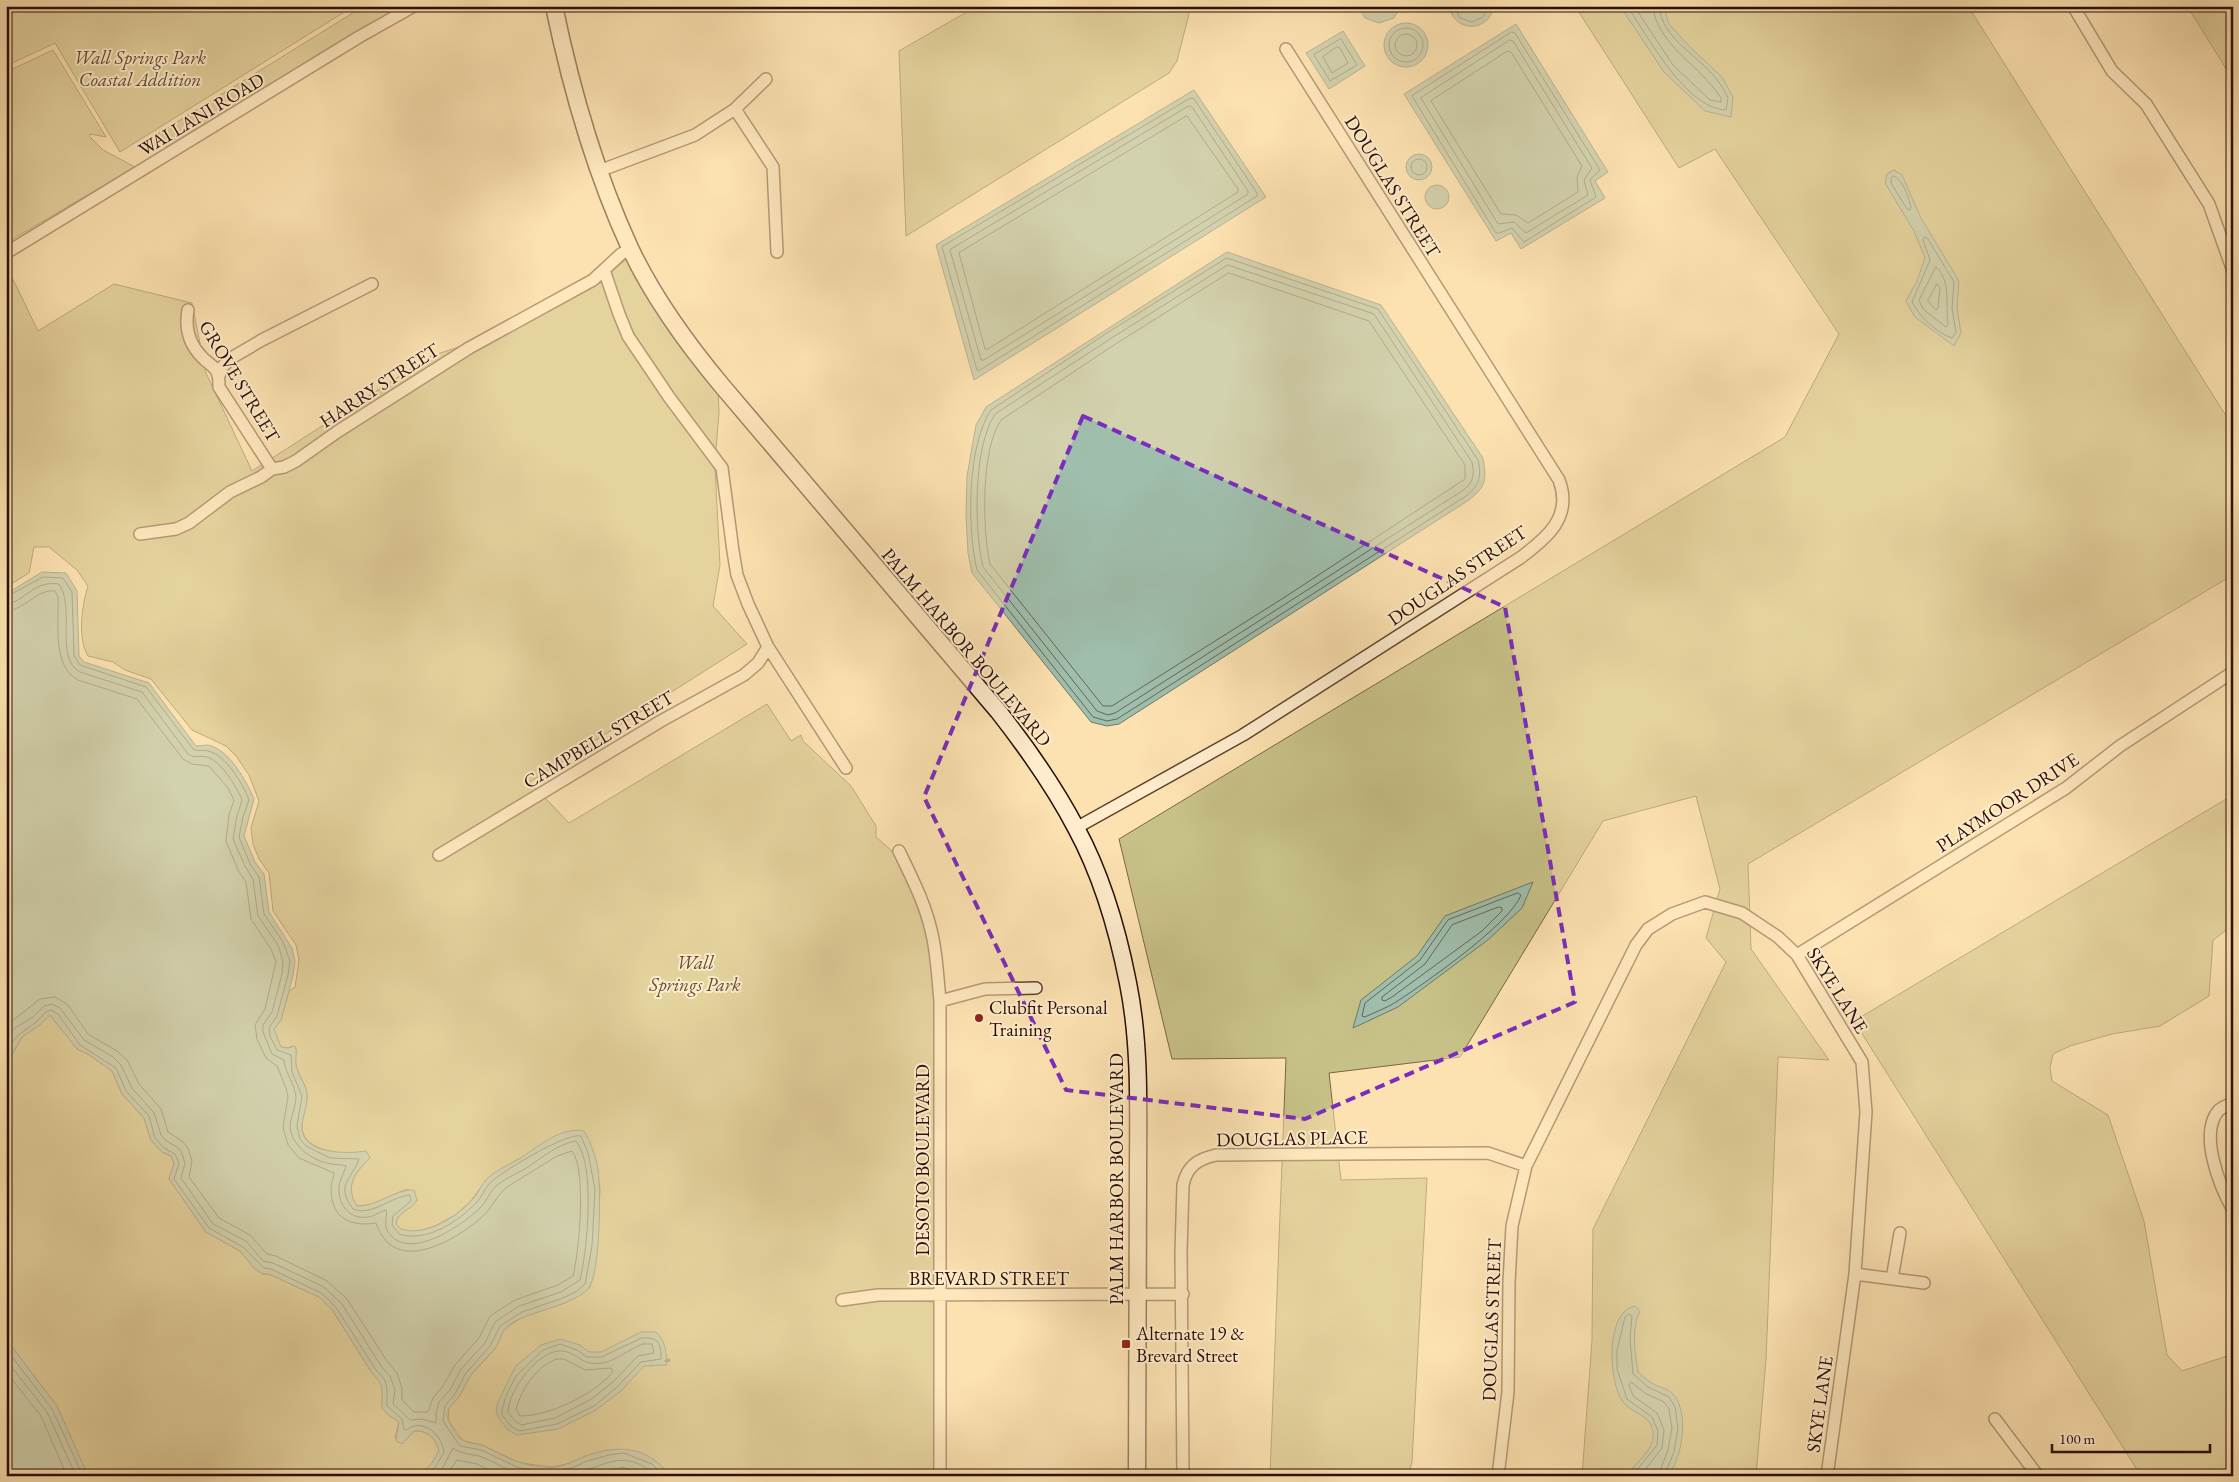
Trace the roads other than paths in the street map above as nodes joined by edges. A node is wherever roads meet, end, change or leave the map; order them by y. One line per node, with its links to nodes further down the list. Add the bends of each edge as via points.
1 (414, 6): 10 (street, WAI LANI ROAD)
2 (554, 6): 7 (main road, PALM HARBOR BOULEVARD, via 564,53)
3 (2073, 6): 12 (street, via 2112,70 2146,104 2209,204)
4 (1286, 49): 21 (street, DOUGLAS STREET, via 1559,480 1563,504 1555,526 1520,558 1243,735)
5 (766, 79): 6 (street)
6 (735, 109): 7 (street, via 695,135); 9 (street, via 773,167)
7 (599, 170): 8 (main road, PALM HARBOR BOULEVARD)
8 (630, 249): 11 (street, HARRY STREET); 21 (main road, PALM HARBOR BOULEVARD, via 683,338 1029,750)
9 (776, 252)
10 (6, 253)
11 (604, 270): 16 (street, HARRY STREET, via 584,285 468,348 296,461); 18 (street, via 628,336 722,468 737,575)
12 (2233, 271)
13 (372, 284): 15 (street, via 233,357)
14 (188, 310): 15 (street, GROVE STREET, via 186,329 191,341)
15 (219, 376): 16 (street, GROVE STREET, via 219,387)
16 (272, 469): 17 (street, HARRY STREET, via 261,478 219,498 189,523 176,529)
17 (140, 534)
18 (768, 647): 20 (street); 23 (street, CAMPBELL STREET, via 758,663 744,675 661,721)
19 (2233, 672): 24 (street, PLAYMOOR DRIVE, via 2120,746 2066,788)
20 (846, 768)
21 (1076, 828): 35 (main road, PALM HARBOR BOULEVARD, via 1114,927 1134,1021 1138,1093)
22 (899, 851): 26 (street, DESOTO BOULEVARD, via 928,921 936,956)
23 (439, 855)
24 (1797, 955): 28 (street, SKYE LANE, via 1778,937 1742,913 1705,902 1672,914 1648,929 1636,945); 31 (street, SKYE LANE, via 1862,1062 1866,1112)
25 (1036, 988): 26 (street, via 985,989)
26 (940, 1001): 36 (street, DESOTO BOULEVARD)
27 (2233, 1102): 29 (street, via 2219,1111 2210,1130 2212,1153 2224,1195)
28 (1526, 1166): 34 (street, DOUGLAS PLACE, via 1488,1153 1216,1155 1203,1158 1193,1164 1182,1184); 42 (street, DOUGLAS STREET, via 1512,1226 1508,1392)
29 (2233, 1210)
30 (1900, 1234): 32 (street)
31 (1855, 1274): 32 (street); 43 (street, SKYE LANE)
32 (1892, 1279): 33 (street)
33 (1924, 1283)
34 (1183, 1294): 35 (street, BREVARD STREET); 41 (street, DOUGLAS PLACE)
35 (1137, 1295): 36 (street, BREVARD STREET); 40 (main road, PALM HARBOR BOULEVARD)
36 (941, 1296): 37 (street, BREVARD STREET, via 878,1295); 39 (street, DESOTO BOULEVARD)
37 (842, 1300)
38 (1995, 1419): 44 (street)
39 (940, 1476)
40 (1137, 1476)
41 (1183, 1476)
42 (1498, 1476)
43 (1827, 1476)
44 (2038, 1476)

